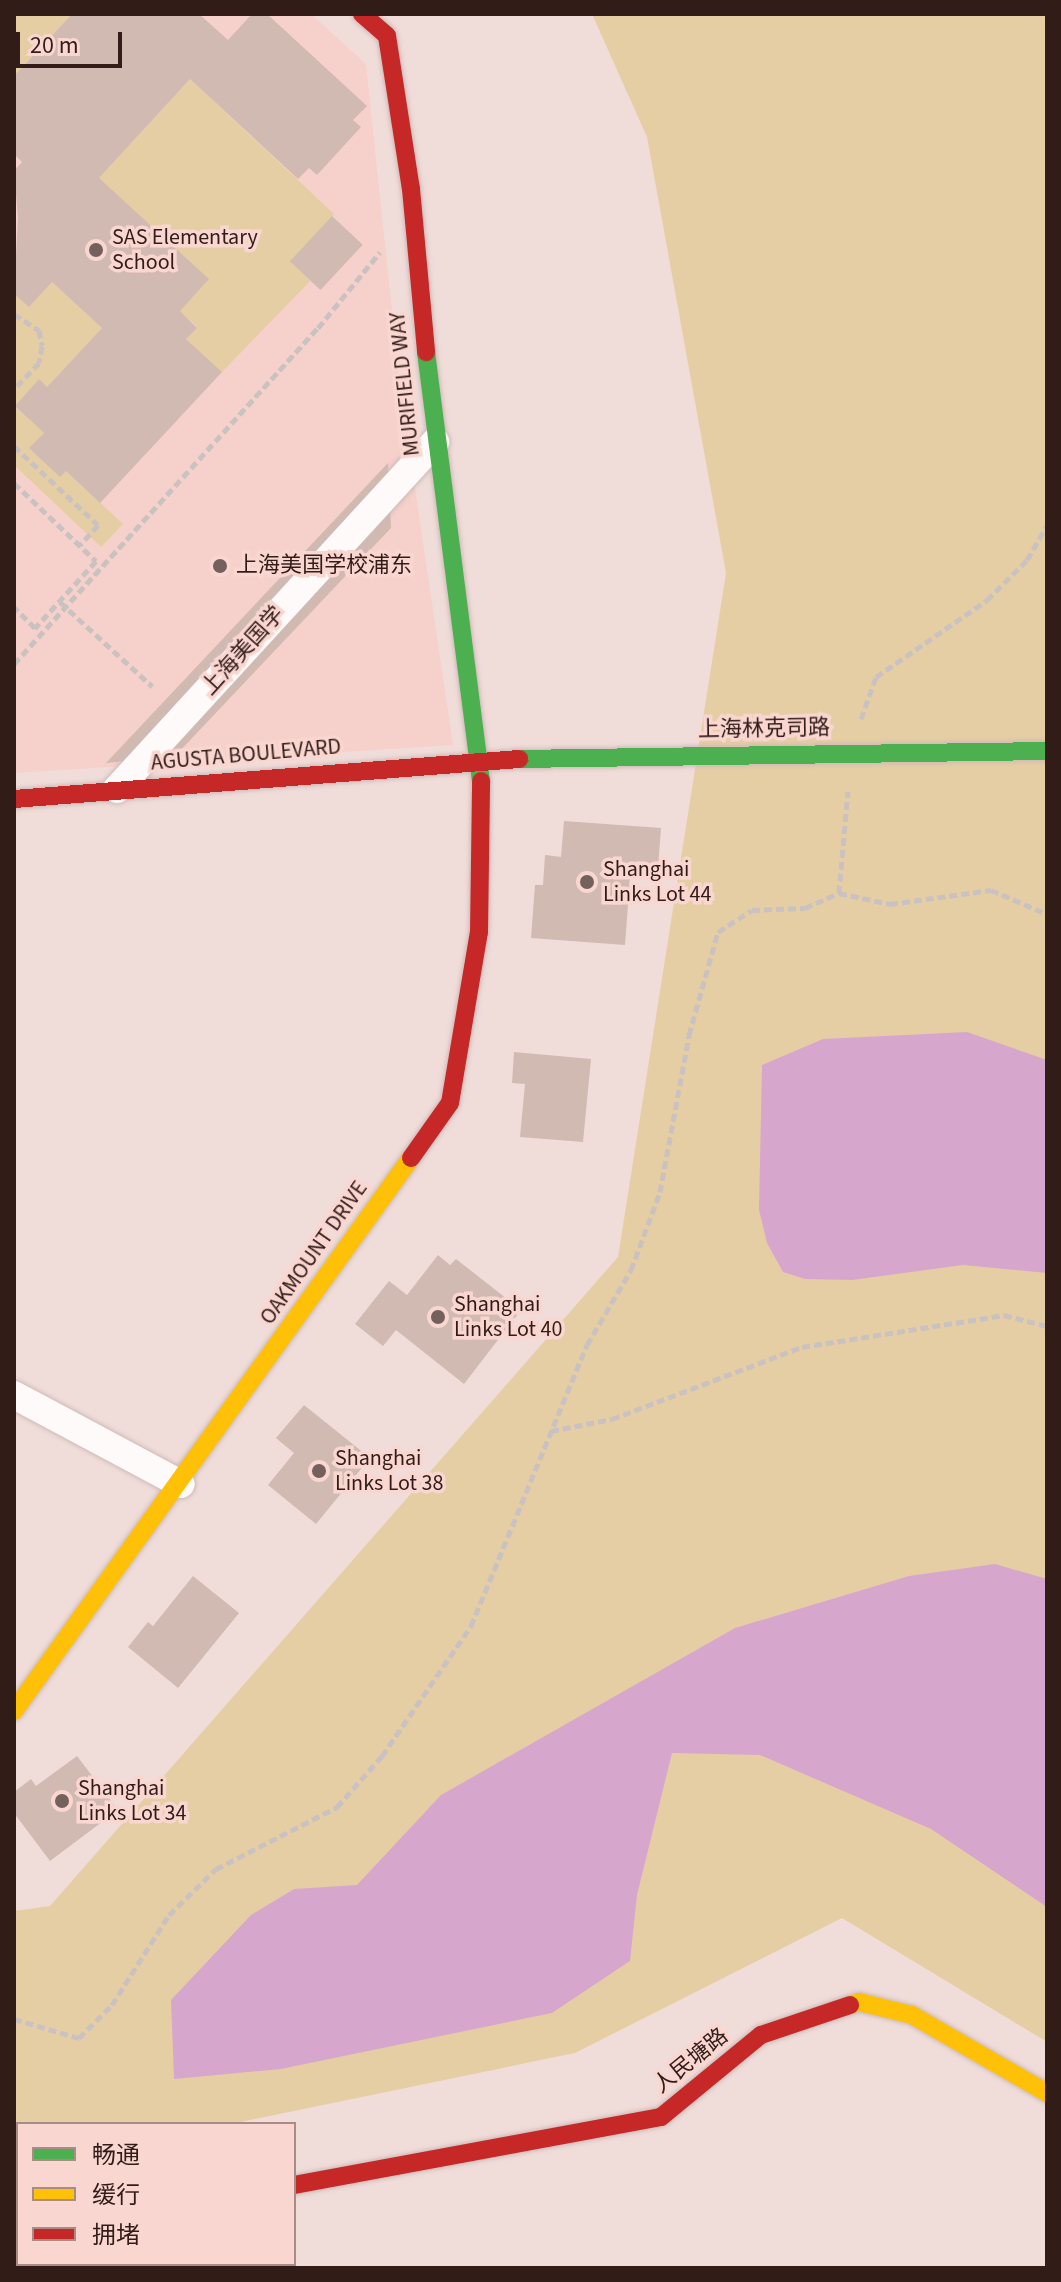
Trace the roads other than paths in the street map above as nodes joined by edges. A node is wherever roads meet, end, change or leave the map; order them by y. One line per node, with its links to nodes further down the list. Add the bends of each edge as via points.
1 (362, 14): 2 (street, MURIFIELD WAY, via 387,36)
2 (435, 442): 4 (street, MURIFIELD WAY); 5 (street, 上海美国学)
3 (1047, 751): 4 (street, 上海林克司路)
4 (481, 760): 5 (street, AGUSTA BOULEVARD); 8 (street, OAKMOUNT DRIVE, via 479,932 450,1103)
5 (117, 789): 6 (street, AGUSTA BOULEVARD)
6 (14, 799)
7 (14, 1395): 8 (street)
8 (181, 1484): 9 (street, OAKMOUNT DRIVE)
9 (14, 1711)
10 (1047, 2093): 11 (street, 人民塘路, via 912,2015 859,2002 761,2035 661,2117)
11 (296, 2185)

